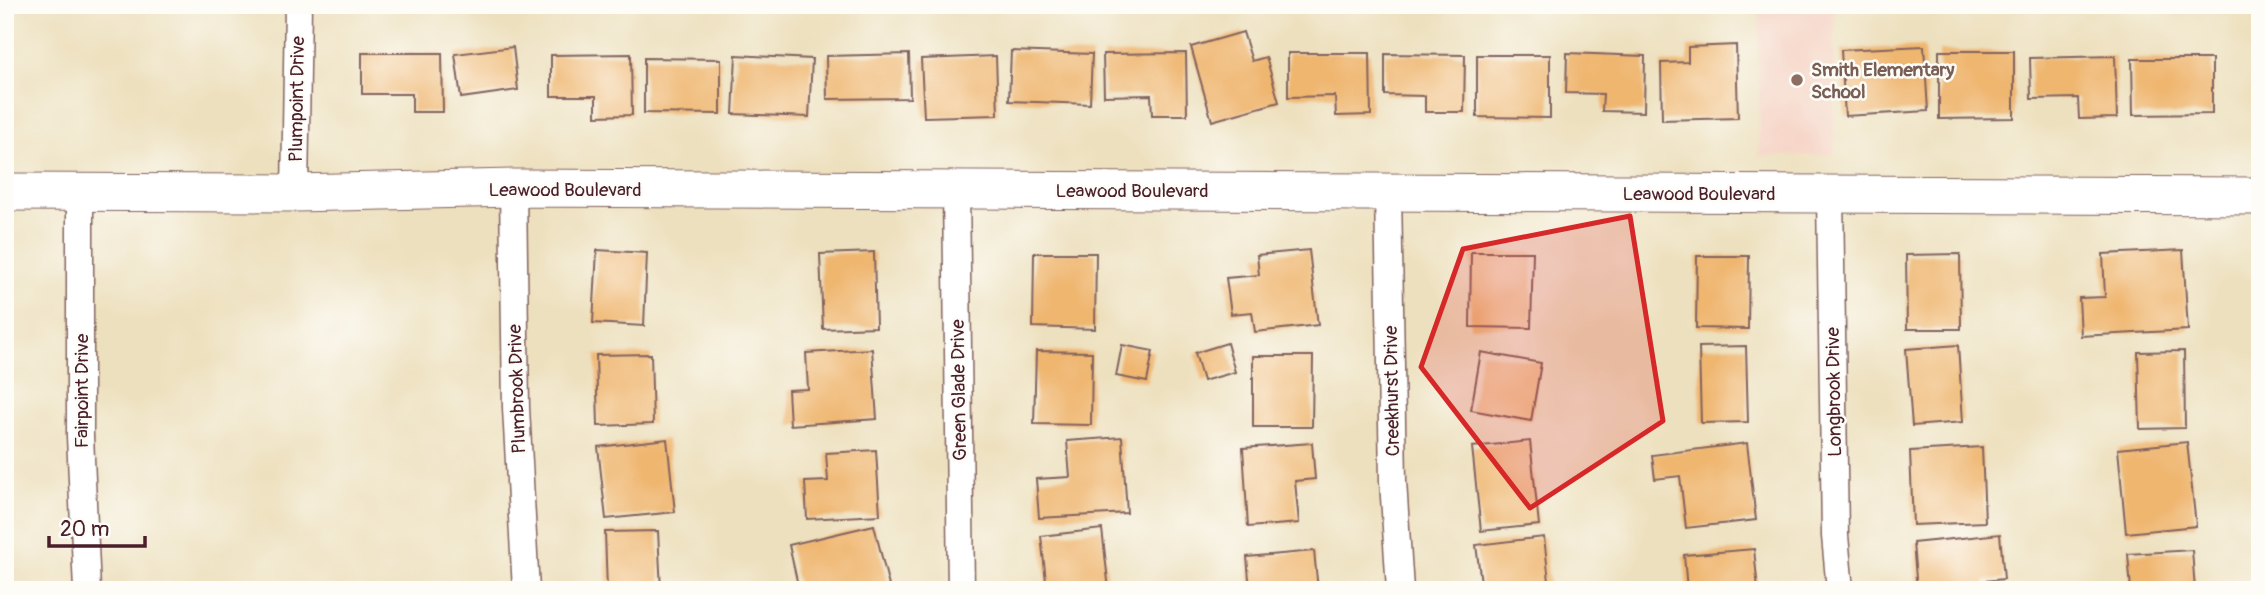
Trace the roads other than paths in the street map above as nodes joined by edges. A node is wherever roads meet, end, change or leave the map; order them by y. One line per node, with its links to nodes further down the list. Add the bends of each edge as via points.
1 (298, 5): 7 (street, Plumpoint Drive)
2 (513, 188): 3 (street, Leawood Boulevard); 7 (street, Leawood Boulevard); 11 (street, Plumbrook Drive, via 516,408)
3 (956, 189): 4 (street, Leawood Boulevard); 12 (street, Green Glade Drive)
4 (1388, 191): 8 (street, Leawood Boulevard); 13 (street, Creekhurst Drive, via 1393,481)
5 (5, 192): 6 (street, Leawood Boulevard)
6 (80, 192): 7 (street, Leawood Boulevard); 10 (street, Fairpoint Drive, via 80,436)
7 (295, 193)
8 (1830, 194): 9 (street, Leawood Boulevard); 14 (street, Longbrook Drive, via 1835,536)
9 (2260, 196)
10 (88, 590)
11 (526, 590)
12 (961, 590)
13 (1400, 590)
14 (1840, 590)

